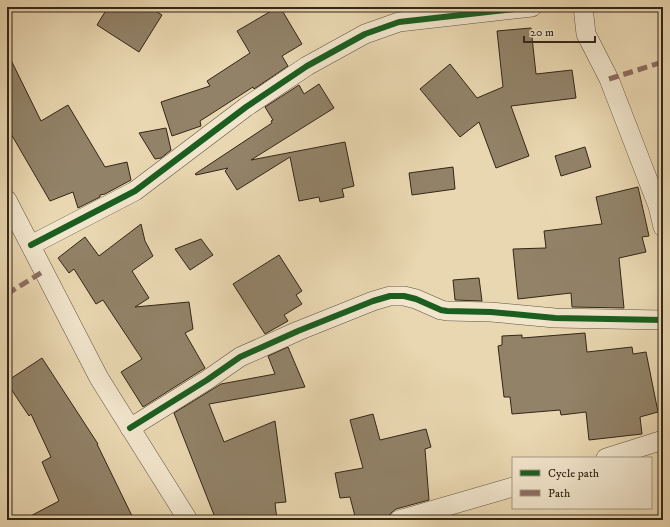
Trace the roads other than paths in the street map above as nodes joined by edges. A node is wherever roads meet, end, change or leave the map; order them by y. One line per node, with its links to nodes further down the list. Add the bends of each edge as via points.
1 (532, 7): 5 (street, via 399,22 365,34 307,66 246,107 135,191)
2 (583, 7): 4 (street, via 586,34 609,79 658,206)
3 (7, 200): 5 (street)
4 (663, 227)
5 (31, 245): 7 (street, via 99,378)
6 (663, 320): 7 (street, via 447,311 410,297 390,296 360,306 240,357)
7 (130, 428): 11 (street)
8 (663, 440): 9 (street)
9 (609, 457)
10 (512, 487): 12 (street)
11 (188, 520)
12 (399, 520)

